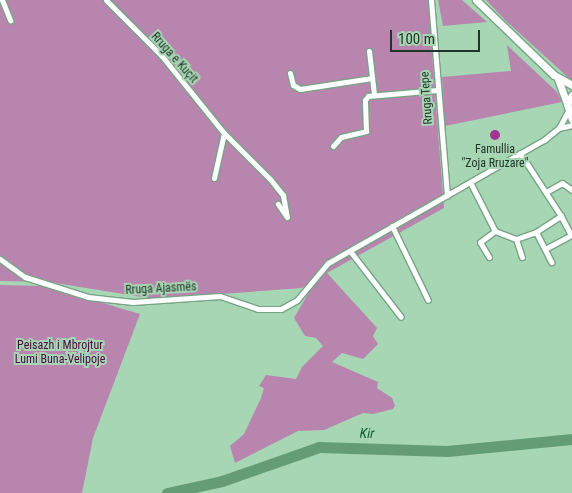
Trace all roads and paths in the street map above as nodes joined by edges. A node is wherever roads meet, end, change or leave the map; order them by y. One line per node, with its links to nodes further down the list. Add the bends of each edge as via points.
1 (106, 0): 18 (street, Rruga e Kuçit, via 166,61)
2 (431, 0): 11 (street, Rruga Tepe)
3 (476, 0): 9 (main road)
4 (1, 3): 5 (street)
5 (10, 20)
6 (370, 51): 8 (street)
7 (290, 73): 8 (street, via 293,85 300,89)
8 (372, 78): 12 (street)
9 (558, 79): 10 (main road); 14 (main road)
10 (572, 85)
11 (438, 90): 12 (street); 25 (street, Rruga Tepe)
12 (374, 94): 19 (street, via 365,100 366,131 341,137)
13 (572, 95): 14 (main road)
14 (568, 108): 15 (main road); 17 (street)
15 (572, 119)
16 (572, 125): 17 (street)
17 (559, 128): 20 (street)
18 (224, 133): 21 (street); 26 (street, Rruga e Kuçit, via 283,195 287,217)
19 (333, 146)
20 (520, 153): 22 (street); 24 (street)
21 (214, 178)
22 (470, 182): 25 (street); 29 (street)
23 (572, 190): 24 (street, via 562,183)
24 (546, 192): 27 (street)
25 (447, 195): 28 (street)
26 (278, 204)
27 (561, 216): 30 (street); 31 (street)
28 (392, 226): 34 (street); 39 (street)
29 (496, 231): 32 (street); 36 (street, via 480,242)
30 (536, 232): 32 (street); 33 (street)
31 (571, 235): 33 (street)
32 (516, 239): 35 (street)
33 (544, 249): 38 (street)
34 (350, 251): 37 (street, Rruga Ajasmës, via 322,268 297,300 281,309 266,310 220,296 124,302 60,289 25,277); 40 (street)
35 (522, 257)
36 (489, 258)
37 (0, 259)
38 (551, 262)
39 (428, 300)
40 (401, 317)

